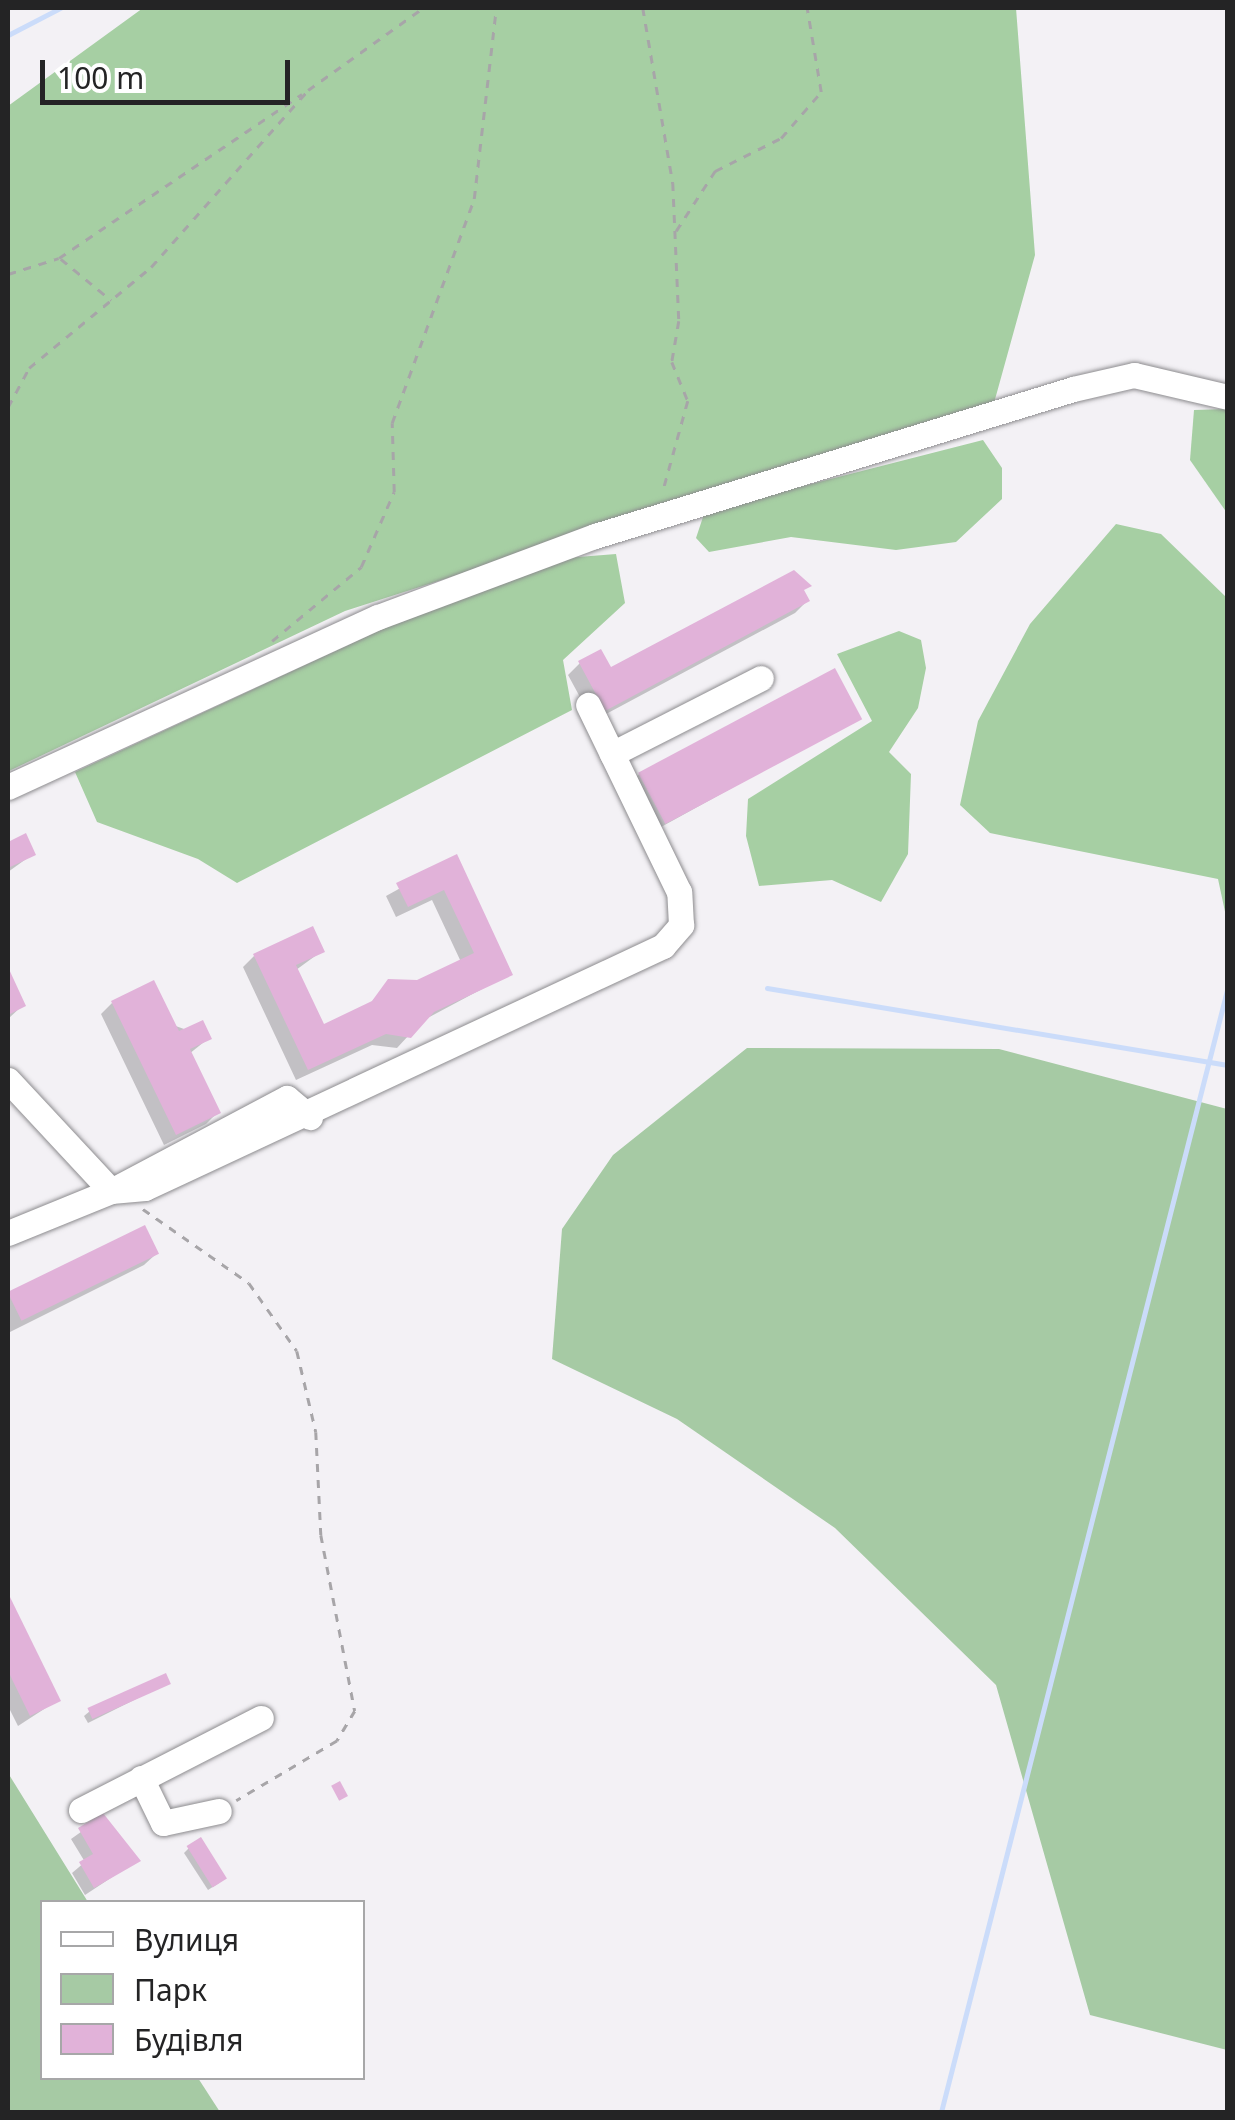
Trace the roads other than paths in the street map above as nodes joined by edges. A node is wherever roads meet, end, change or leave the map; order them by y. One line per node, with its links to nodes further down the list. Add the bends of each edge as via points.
1 (1228, 397): 5 (street, via 1134,375 650,520 265,666)
2 (760, 678): 4 (street)
3 (588, 704): 4 (street)
4 (612, 754): 7 (street, via 679,892 681,924 662,946 310,1117 287,1098)
5 (8, 787)
6 (8, 1080): 7 (street)
7 (111, 1191): 8 (street)
8 (9, 1225)
9 (261, 1718): 10 (street)
10 (141, 1778): 11 (street); 12 (street, via 163,1823)
11 (81, 1810)
12 (220, 1811)

